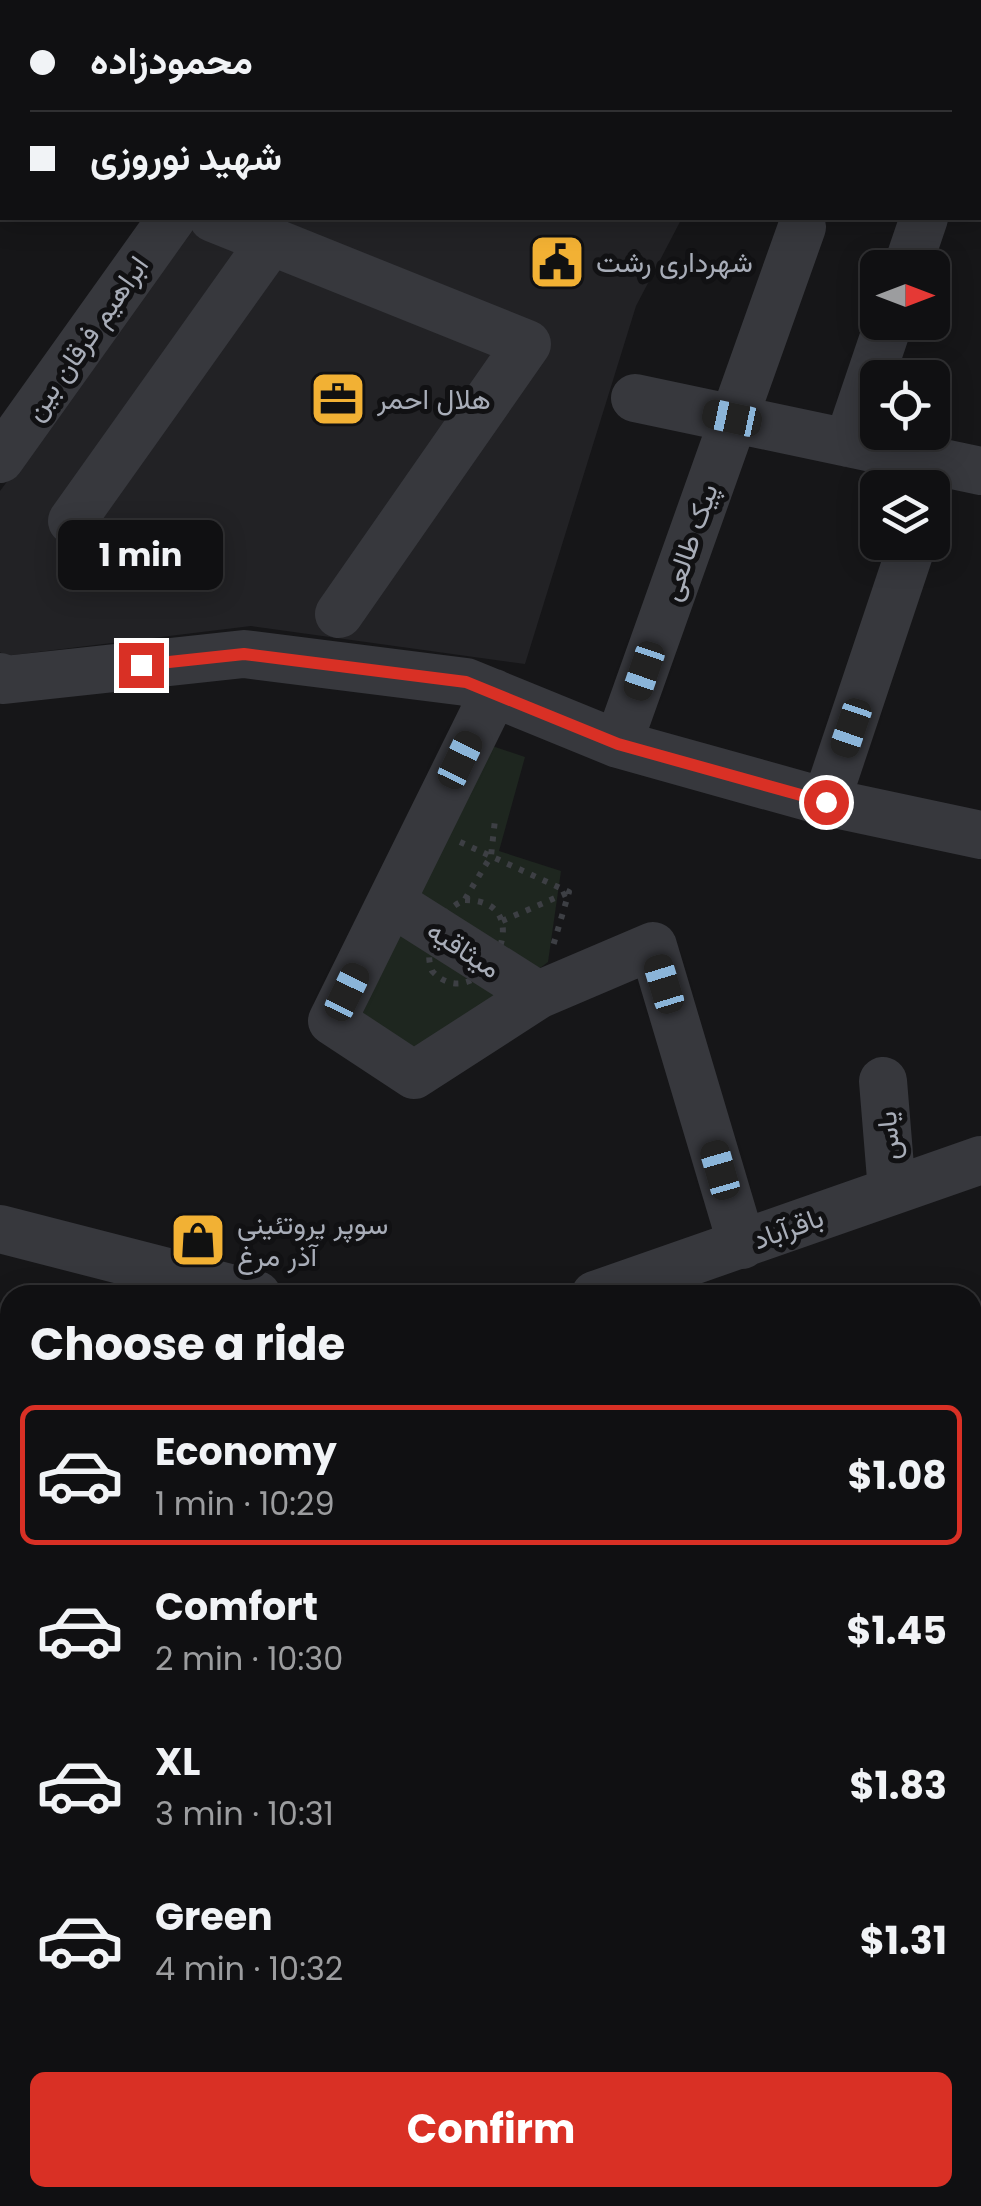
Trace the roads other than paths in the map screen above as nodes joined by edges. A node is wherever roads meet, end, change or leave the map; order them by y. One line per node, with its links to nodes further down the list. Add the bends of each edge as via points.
1 (171, 220): 11 (street, ابراهیم فرقان بین)
2 (218, 220): 5 (street)
3 (923, 220): 6 (street)
4 (802, 228): 9 (street, پیک طالعی)
5 (271, 241): 13 (street); 15 (street, via 527,344)
6 (913, 250)
7 (882, 340): 10 (street)
8 (635, 398): 9 (street)
9 (732, 418): 10 (street); 18 (street, پیک طالعی)
10 (848, 443): 12 (street)
11 (0, 459)
12 (951, 473)
13 (72, 521)
14 (907, 560): 19 (street)
15 (339, 614)
16 (0, 677): 17 (street, via 244,654 466,682)
17 (494, 693): 18 (street); 21 (street)
18 (618, 744): 19 (street)
19 (826, 802): 20 (street)
20 (981, 834)
21 (391, 902): 22 (street, میثاقیه); 22 (street, via 332,1022 414,1075)
22 (538, 996): 27 (street, via 653,946)
23 (883, 1081): 25 (street, یاس)
24 (981, 1160): 25 (street, باقرآباد)
25 (892, 1191): 27 (street, باقرآباد)
26 (0, 1229): 29 (street)
27 (742, 1245): 28 (street, باقرآباد)
28 (678, 1282)
29 (218, 1285)

